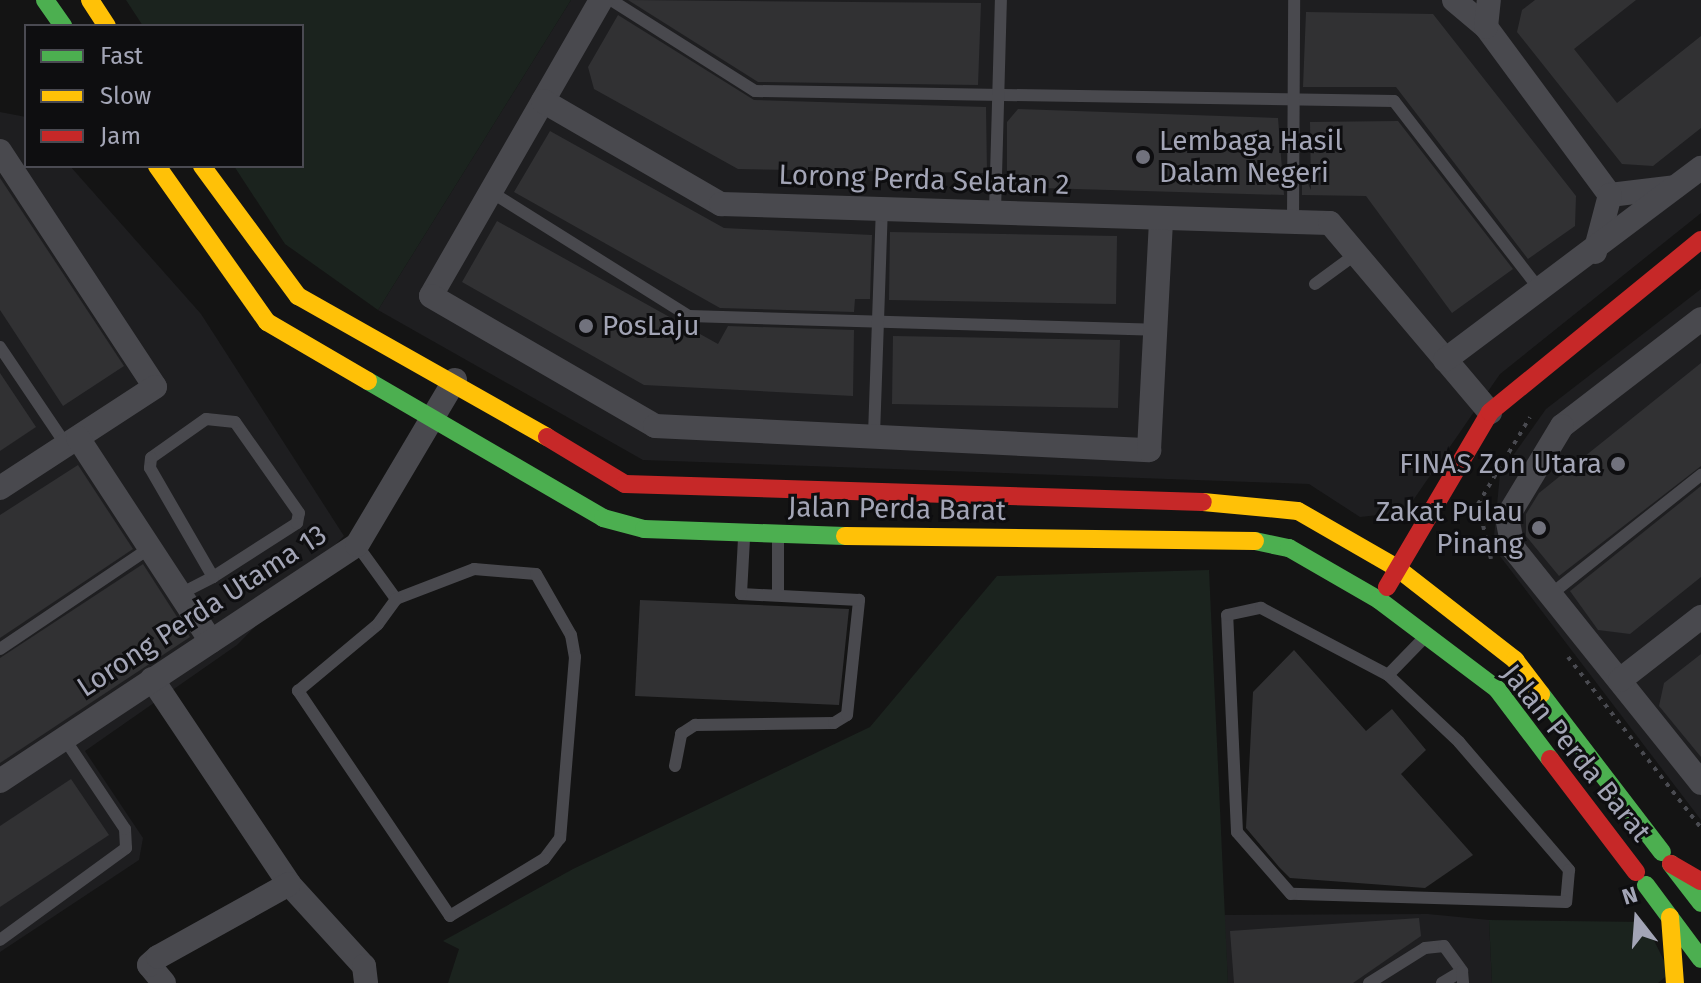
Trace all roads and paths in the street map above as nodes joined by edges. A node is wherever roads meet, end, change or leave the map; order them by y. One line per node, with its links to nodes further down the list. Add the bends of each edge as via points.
1 (45, 0): 9 (street)
2 (90, 0): 10 (street)
3 (601, 0): 14 (street)
4 (611, 0): 12 (lane, via 755,91)
5 (1001, 0): 12 (lane)
6 (1294, 0): 13 (lane)
7 (1454, 0): 11 (street)
8 (1489, 0): 11 (street)
9 (62, 24)
10 (106, 24)
11 (1486, 27): 21 (street)
12 (999, 96): 13 (lane); 23 (lane)
13 (1294, 100): 25 (lane); 30 (lane, via 1394,101)
14 (543, 101): 20 (street); 22 (street, Lorong Perda Selatan 2, via 721,204)
15 (0, 151): 41 (street, via 155,387)
16 (158, 168): 39 (street, Jalan Perda Barat, via 267,322)
17 (203, 168): 36 (street, Jalan Perda Barat, via 298,296)
18 (1701, 168): 19 (street)
19 (1677, 187): 21 (street); 27 (street)
20 (491, 192): 32 (lane, via 689,316); 40 (street, via 431,296 655,426)
21 (1610, 195): 27 (street)
22 (882, 209): 23 (street, Lorong Perda Selatan 2); 32 (lane)
23 (995, 211): 24 (street, Lorong Perda Selatan 2)
24 (1161, 218): 25 (street, Lorong Perda Selatan 2); 33 (street)
25 (1293, 222): 28 (street, Lorong Perda Selatan 2, via 1330,223)
26 (1701, 240): 38 (street)
27 (1595, 252): 30 (street)
28 (1356, 254): 29 (lane); 35 (street)
29 (1315, 284)
30 (1541, 291): 35 (street)
31 (1701, 319): 57 (street, via 1562,426 1514,496 1507,535)
32 (878, 320): 33 (lane); 40 (lane)
33 (1155, 330): 40 (street, via 1149,450)
34 (0, 347): 41 (lane)
35 (1445, 360): 38 (street)
36 (455, 380): 39 (street, Lorong Perda Utama 13); 44 (street, Jalan Perda Barat, via 625,484)
37 (1534, 410): 53 (path, via 1478,504 1484,547)
38 (1490, 412): 45 (street)
39 (432, 419): 46 (street, Jalan Perda Barat, via 603,518); 50 (street, Lorong Perda Utama 13)
40 (874, 435)
41 (72, 441): 43 (street); 51 (street)
42 (1701, 475): 57 (lane)
43 (0, 488)
44 (689, 490): 46 (street); 49 (street, Jalan Perda Barat, via 1163,498 1298,511)
45 (1427, 518): 49 (street, via 1391,530); 52 (street)
46 (684, 531): 47 (street, Jalan Perda Barat)
47 (744, 535): 48 (street, Jalan Perda Barat); 56 (lane, via 741,594)
48 (778, 536): 56 (lane); 59 (street, Jalan Perda Barat, via 1253,541 1289,548)
49 (1344, 536): 52 (street, Jalan Perda Barat)
50 (357, 545): 58 (lane); 62 (street, Lorong Perda Utama 13)
51 (150, 548): 55 (street); 64 (lane)
52 (1397, 568): 59 (street); 73 (street, Jalan Perda Barat, via 1529,674)
53 (1499, 569)
54 (213, 577): 54 (lane, via 297,523 299,513 235,422 206,419 151,458 150,468); 55 (lane)
55 (180, 594): 62 (street)
56 (778, 595): 69 (lane, via 859,600 847,715 834,723 695,725 681,734)
57 (1550, 595): 67 (street)
58 (396, 599): 58 (lane, via 474,569 536,574 575,657 560,838 544,859 450,916 298,691 378,624)
59 (1379, 600): 61 (street, Jalan Perda Barat)
60 (1701, 617): 67 (street)
61 (1428, 635): 65 (lane); 77 (street, Jalan Perda Barat, via 1497,689)
62 (211, 641): 66 (street, Lorong Perda Utama 13)
63 (1557, 643): 72 (path)
64 (0, 649)
65 (1388, 675): 65 (lane, via 1261,608 1227,615 1237,832 1291,894 1566,902 1569,870 1459,742)
66 (152, 679): 68 (street, Lorong Perda Utama 13); 75 (street)
67 (1620, 680): 70 (street)
68 (64, 738): 71 (street, Lorong Perda Utama 13); 78 (lane, via 125,829 126,848)
69 (675, 766)
70 (1698, 773)
71 (0, 781)
72 (1701, 828)
73 (1667, 858): 74 (street); 76 (street, Jalan Perda Barat)
74 (1701, 881)
75 (289, 884): 81 (street, via 158,957 149,965); 82 (street, via 364,966)
76 (1701, 903)
77 (1670, 917): 79 (street, Jalan Perda Barat); 85 (street)
78 (0, 940)
79 (1701, 959)
80 (1462, 977): 83 (lane, via 1444,946 1425,948); 84 (lane)
81 (164, 983)
82 (366, 983)
83 (1369, 983)
84 (1442, 983)
85 (1675, 983)

